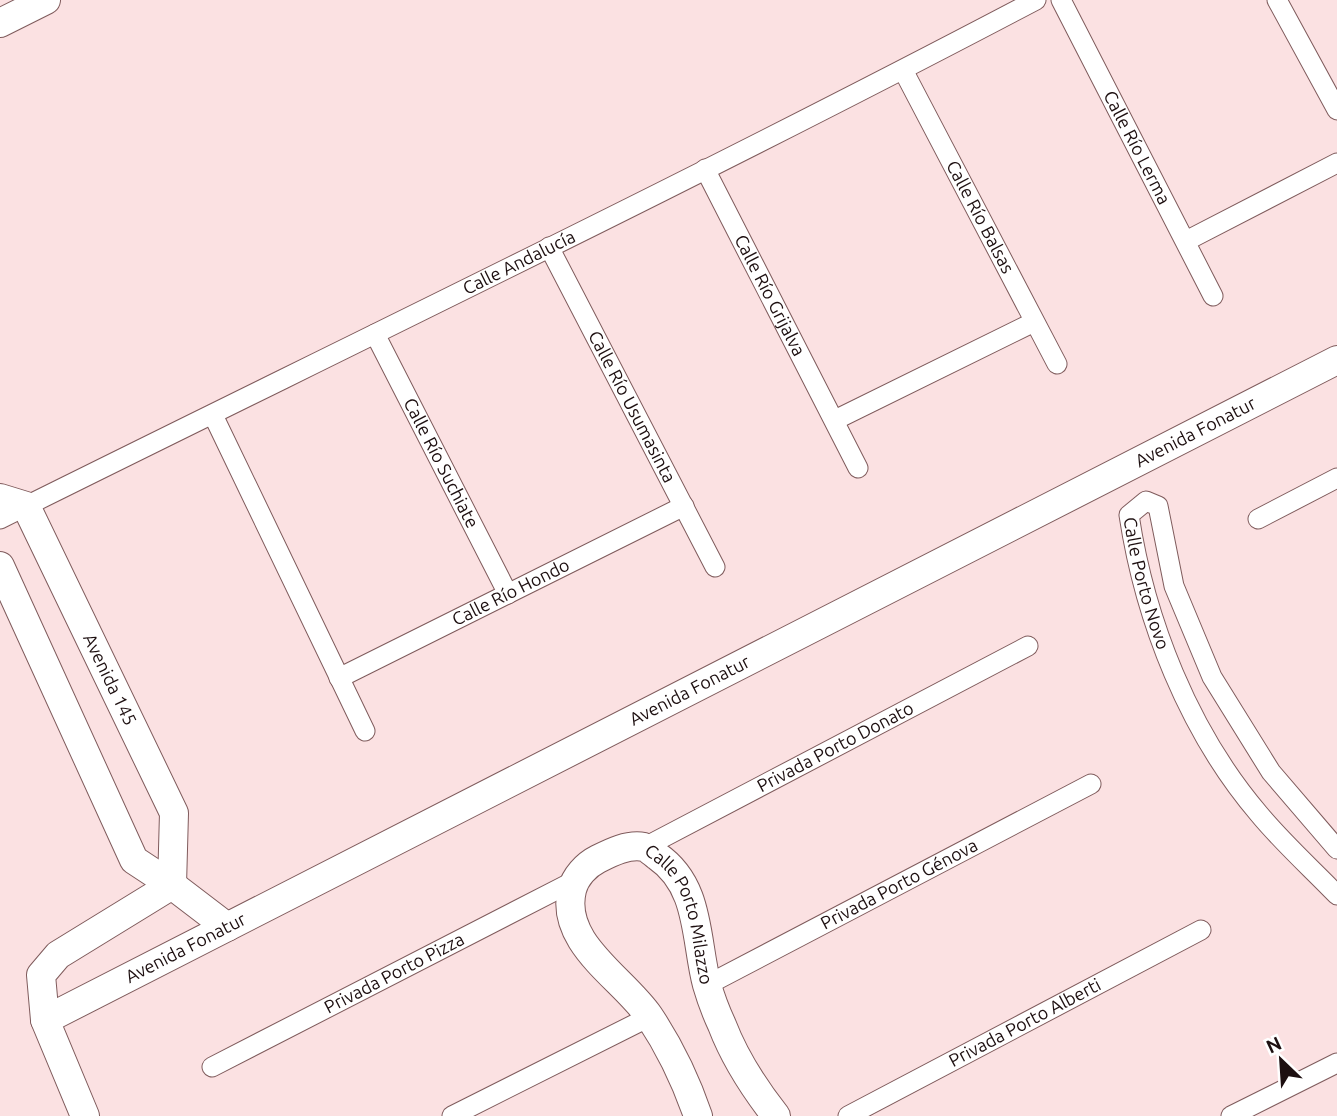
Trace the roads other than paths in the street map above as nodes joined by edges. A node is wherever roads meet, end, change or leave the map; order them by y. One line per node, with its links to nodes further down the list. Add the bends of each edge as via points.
1 (46, 0): 5 (main road)
2 (1036, 0): 6 (street, Calle Andalucía)
3 (1061, 0): 10 (street, Calle Río Lerma)
4 (1277, 0): 7 (street)
5 (0, 23)
6 (903, 70): 9 (street, Calle Andalucía); 13 (street, Calle Río Balsas)
7 (1337, 110)
8 (1337, 163): 10 (street)
9 (705, 169): 11 (street, Calle Andalucía); 18 (street, Calle Río Grijalva)
10 (1186, 242): 12 (street, Calle Río Lerma)
11 (549, 247): 14 (street, Calle Andalucía); 22 (street, Calle Río Usumasinta)
12 (1213, 296)
13 (1034, 322): 16 (street, Calle Río Balsas); 18 (street)
14 (375, 334): 17 (street, Calle Andalucía); 27 (street, Calle Río Suchiate)
15 (1337, 360): 37 (main road, Avenida Fonatur)
16 (1058, 364)
17 (213, 415): 21 (street, Calle Andalucía); 29 (street)
18 (835, 420): 19 (street, Calle Río Grijalva)
19 (858, 468)
20 (1337, 478): 24 (street)
21 (13, 502): 23 (street, Calle Andalucía); 35 (main road, Avenida 145, via 174,813)
22 (684, 506): 26 (street, Calle Río Usumasinta); 27 (street, Calle Río Hondo)
23 (0, 519)
24 (1258, 519)
25 (0, 566): 35 (main road, via 134,860)
26 (715, 567)
27 (508, 594): 29 (street, Calle Río Hondo)
28 (1028, 646): 32 (street, Privada Porto Donato)
29 (339, 678): 30 (street)
30 (365, 732)
31 (1091, 784): 39 (street, Privada Porto Génova)
32 (645, 847): 34 (main road, Calle Porto Milazzo, via 619,849 592,862); 39 (main road, Calle Porto Milazzo, via 665,861 684,884 695,913)
33 (1337, 849): 36 (street, Calle Porto Novo, via 1271,772 1212,677 1174,586 1158,506 1146,501 1129,514 1136,562 1165,657 1212,749 1258,814)
34 (574, 881): 40 (main road, via 569,900 573,924 588,951); 43 (street, Privada Porto Pizza)
35 (173, 885): 37 (main road); 41 (main road, via 58,955 41,975)
36 (1337, 895)
37 (227, 926): 41 (main road, Avenida Fonatur)
38 (1201, 930): 48 (street, Privada Porto Alberti)
39 (707, 985): 47 (main road, Calle Porto Milazzo, via 734,1054)
40 (649, 1017): 45 (street); 46 (main road)
41 (45, 1020): 44 (main road)
42 (1337, 1063): 49 (street)
43 (212, 1067)
44 (85, 1116)
45 (452, 1116)
46 (698, 1116)
47 (776, 1116)
48 (848, 1116)
49 (1231, 1116)

